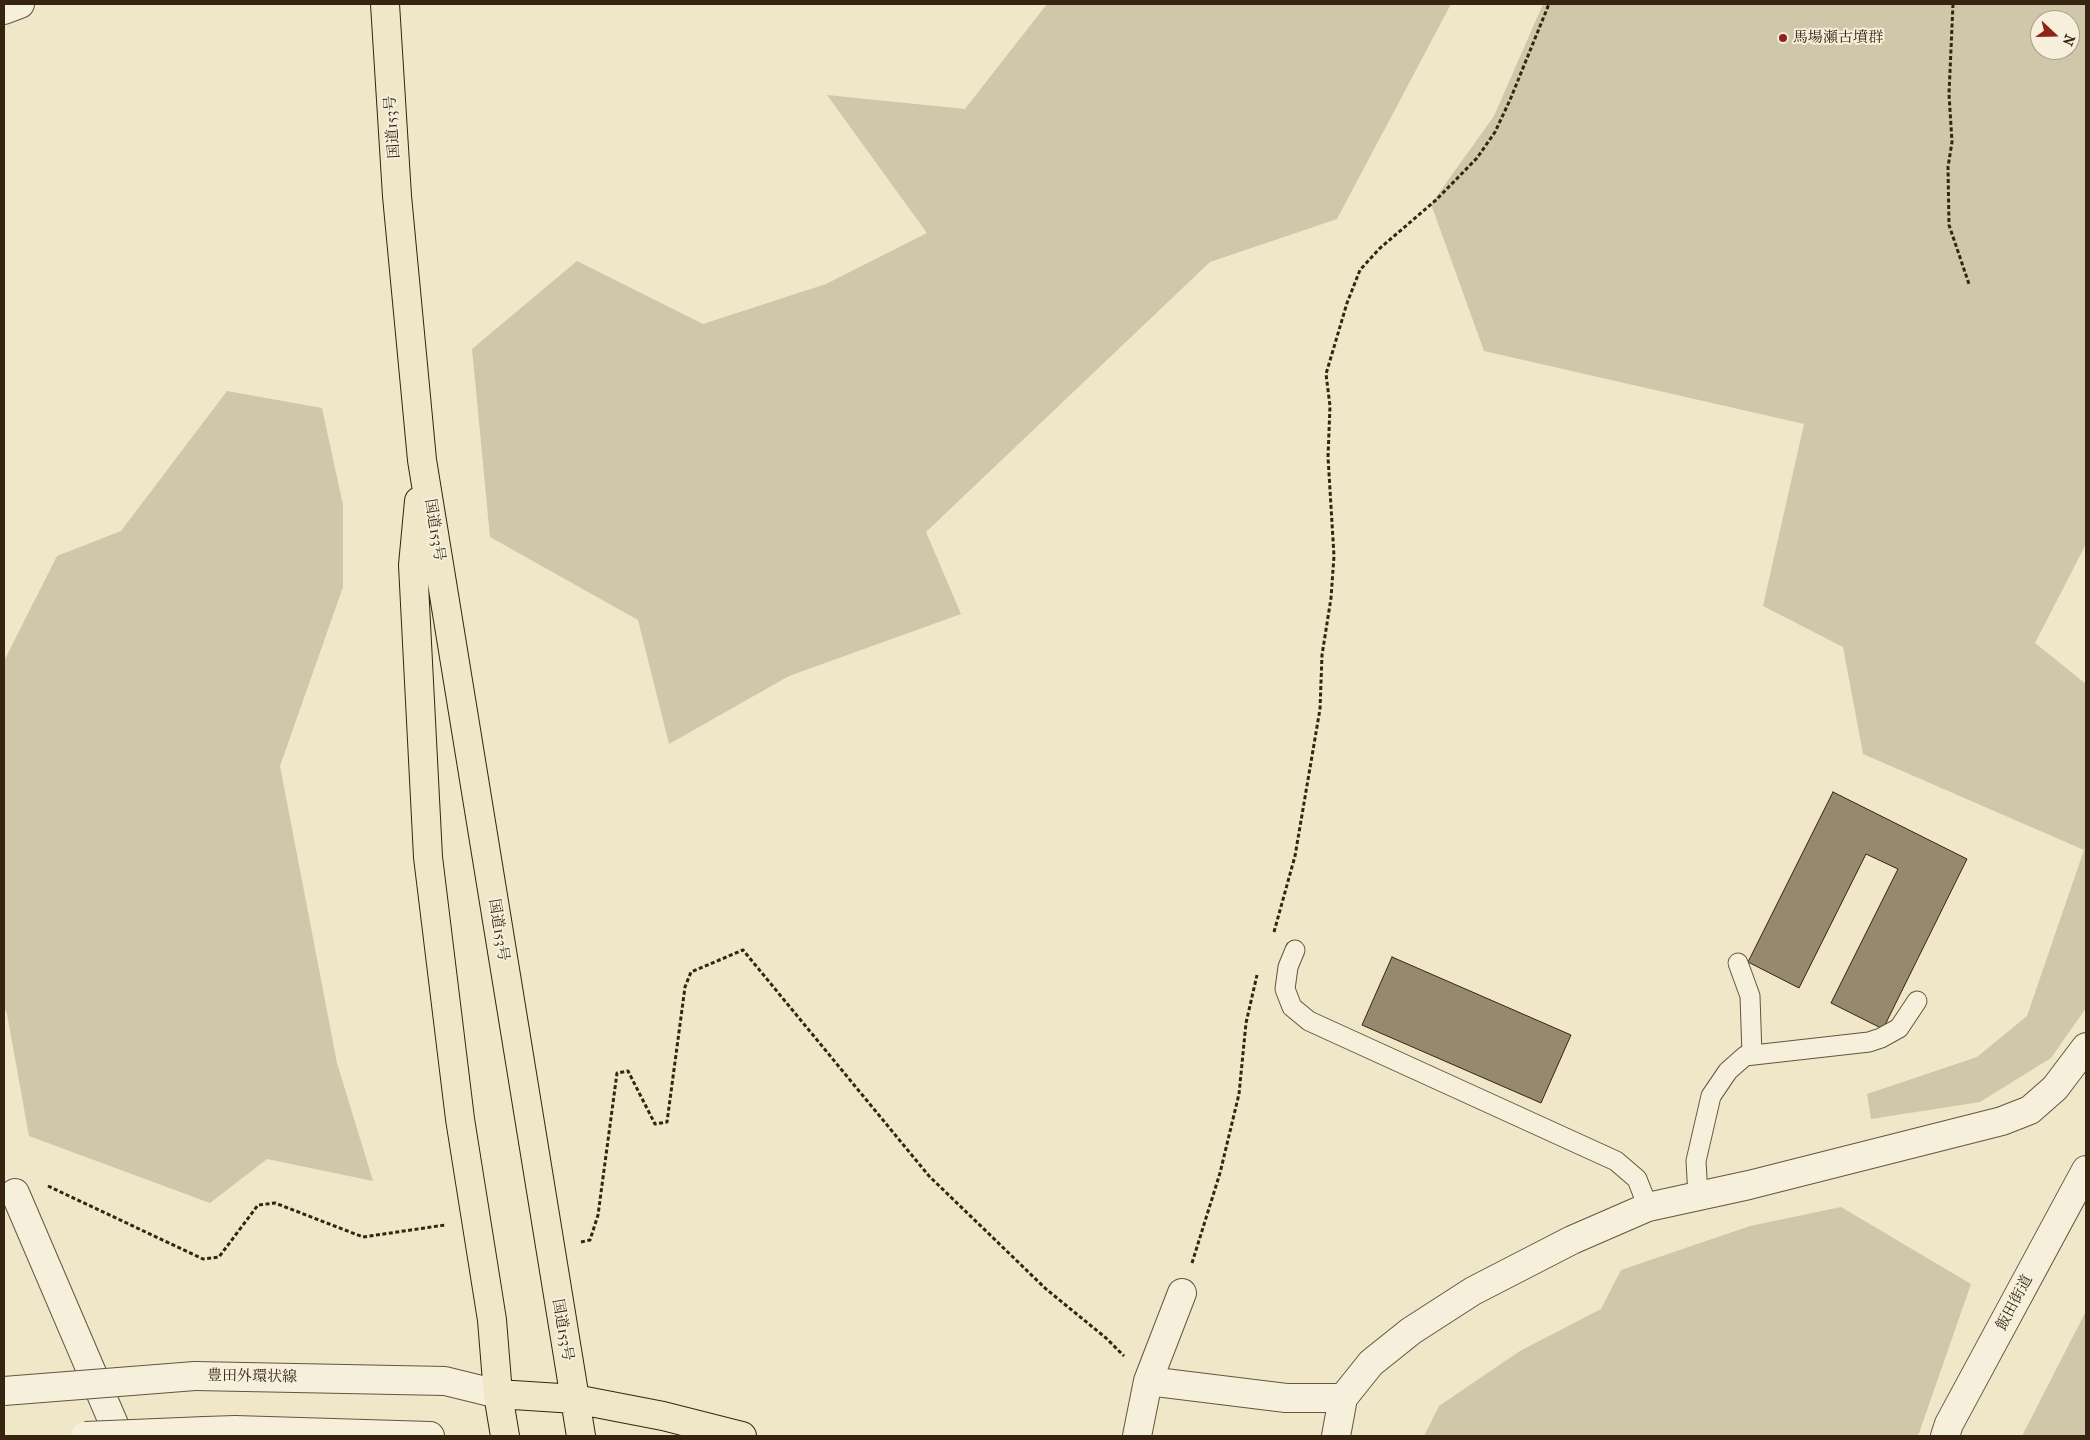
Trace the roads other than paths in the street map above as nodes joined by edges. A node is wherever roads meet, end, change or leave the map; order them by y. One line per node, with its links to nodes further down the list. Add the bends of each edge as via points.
1 (20, 4): 3 (street)
2 (385, 4): 4 (highway, 国道153号, via 397,196)
3 (4, 10)
4 (422, 460): 17 (highway, 国道153号, via 413,565 428,857 460,1119 492,1320); 19 (highway, 国道153号)
5 (1296, 950): 13 (lane, via 1288,967 1285,989 1292,1007 1309,1021 1616,1161 1637,1179)
6 (1738, 963): 9 (lane, via 1750,996)
7 (1917, 1001): 9 (lane, via 1899,1028 1869,1042)
8 (2086, 1047): 12 (street, via 2055,1088 2030,1110)
9 (1752, 1055): 12 (lane, via 1745,1056 1728,1071 1711,1096 1696,1161)
10 (2086, 1170): 29 (street, 飯田街道)
11 (9, 1187): 23 (street)
12 (1698, 1196): 13 (street)
13 (1648, 1207): 18 (street, via 1572,1240 1472,1291 1411,1331 1371,1363)
14 (1182, 1292): 15 (street)
15 (1148, 1381): 18 (street, via 1286,1398); 20 (street)
16 (4, 1391): 17 (street, 豊田外環状線, bridge, via 195,1376 446,1381)
17 (498, 1394): 19 (highway); 25 (highway, 国道153号)
18 (1343, 1398): 28 (street)
19 (575, 1399): 26 (highway, 国道153号); 27 (highway)
20 (1140, 1427)
21 (236, 1433): 22 (street, bridge, via 205,1431); 24 (street)
22 (85, 1436)
23 (119, 1436)
24 (430, 1436)
25 (505, 1436)
26 (581, 1436)
27 (742, 1436)
28 (1336, 1436)
29 (1945, 1436)

